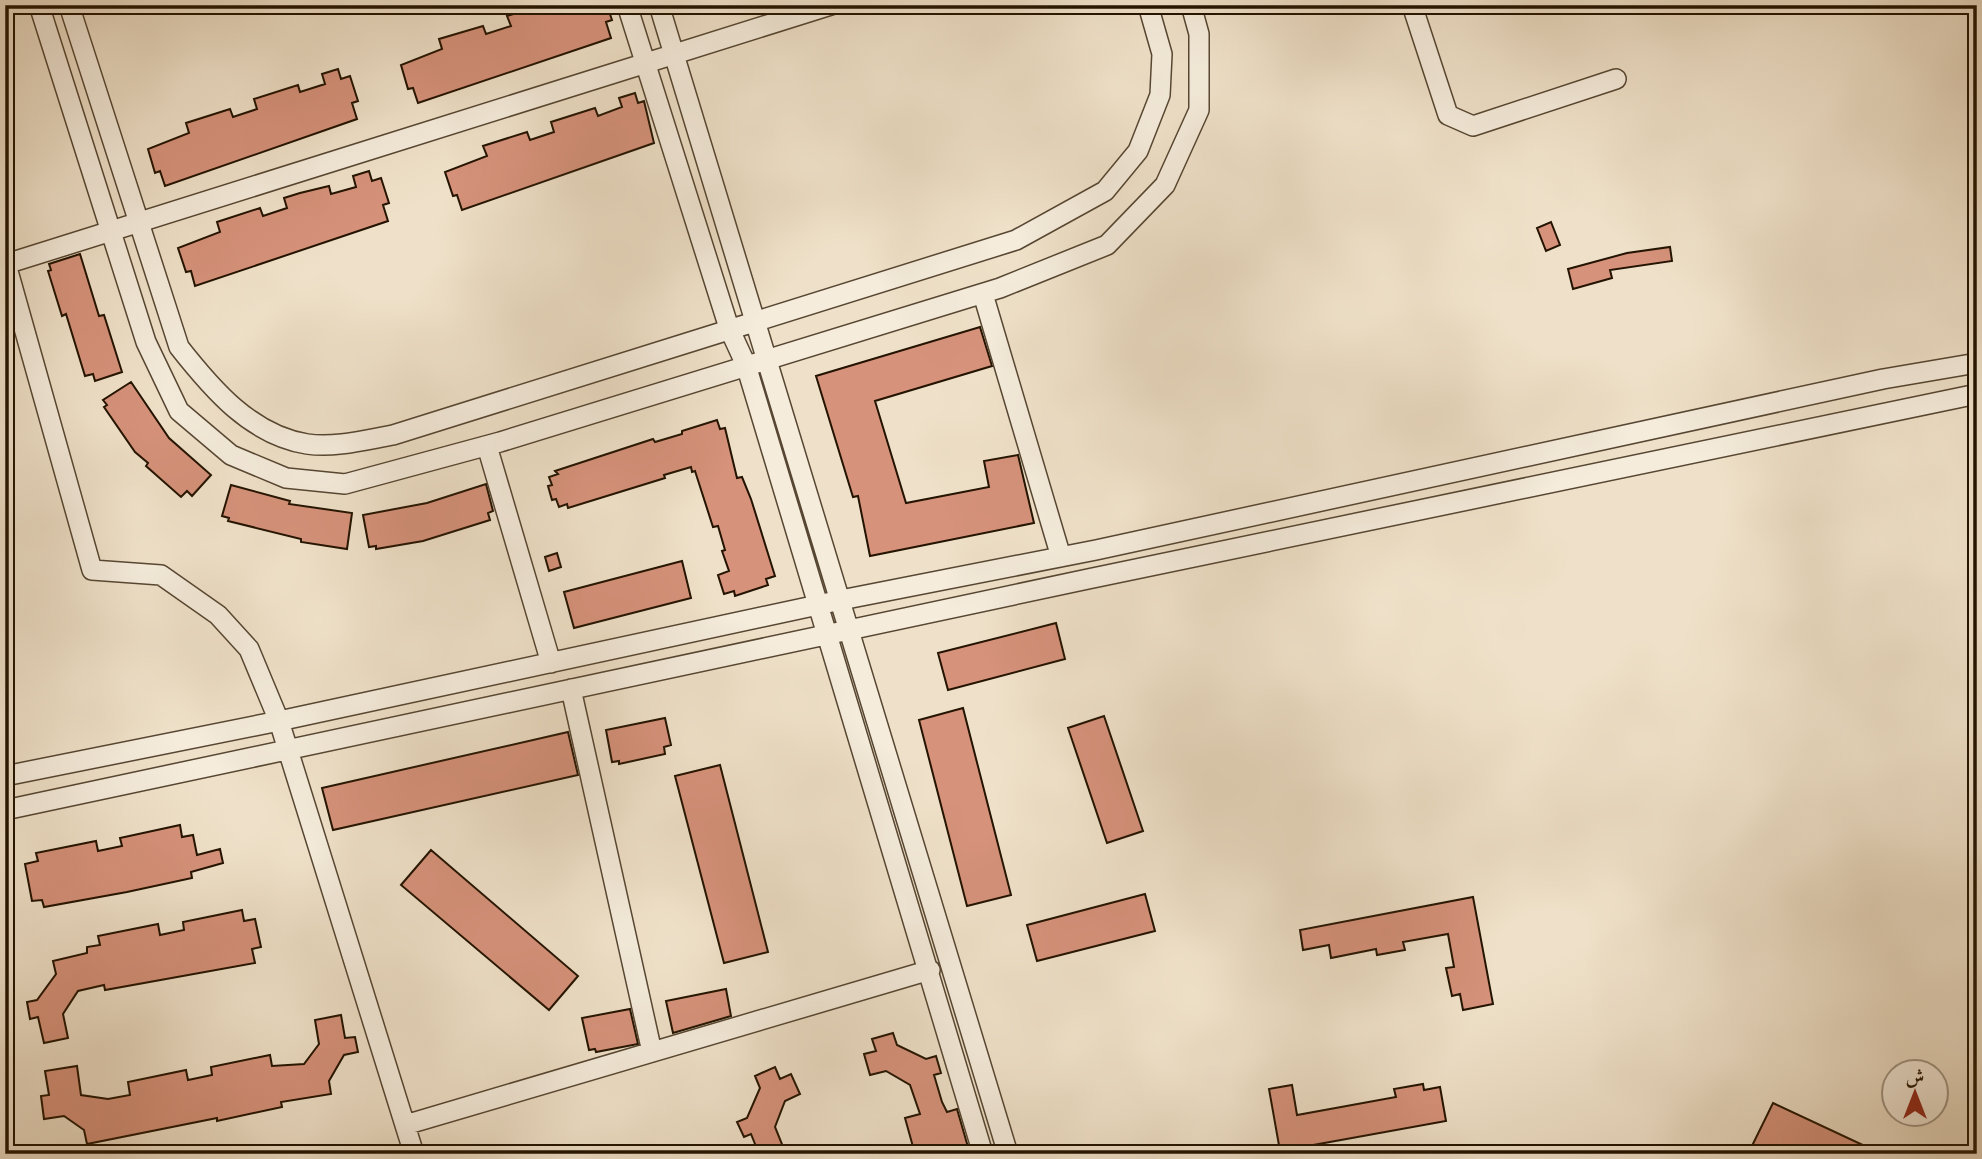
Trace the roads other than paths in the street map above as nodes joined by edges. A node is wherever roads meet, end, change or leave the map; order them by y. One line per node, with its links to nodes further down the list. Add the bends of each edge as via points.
1 (39, 5): 13 (street)
2 (69, 5): 12 (street)
3 (626, 5): 10 (street)
4 (659, 5): 9 (street)
5 (831, 5): 9 (street)
6 (1148, 5): 15 (street, via 1162,54 1160,95 1138,151 1105,191 1016,240)
7 (1191, 5): 14 (street, via 1199,34 1199,110 1165,185 1107,245)
8 (1412, 5): 11 (street, via 1448,115 1473,126)
9 (674, 54): 10 (street); 15 (street)
10 (644, 64): 12 (street); 16 (street)
11 (1616, 79)
12 (139, 223): 13 (street); 16 (street, via 179,347 215,393 262,428 306,444 348,444 393,435)
13 (111, 231): 21 (street, via 146,342 178,411 231,455 286,478 345,484); 29 (street, via 6,264 92,570 161,575 218,615 248,649)
14 (983, 293): 17 (street); 22 (street)
15 (756, 319): 16 (street); 17 (street)
16 (729, 328): 19 (street)
17 (769, 358): 19 (street); 23 (street)
18 (1977, 362): 22 (street)
19 (746, 365): 21 (street); 24 (street)
20 (1977, 394): 25 (street)
21 (487, 446): 27 (street)
22 (1061, 557): 23 (street)
23 (841, 600): 24 (street); 25 (street)
24 (819, 605): 26 (street); 27 (street)
25 (850, 629): 26 (street); 38 (street)
26 (828, 634): 28 (street); 33 (street)
27 (551, 663): 29 (street)
28 (571, 689): 30 (street); 34 (street)
29 (279, 721): 30 (street); 31 (street)
30 (288, 749): 32 (street); 35 (street)
31 (5, 776)
32 (5, 810)
33 (930, 970): 34 (street); 37 (street)
34 (652, 1052): 35 (street)
35 (405, 1125): 36 (street)
36 (414, 1154)
37 (983, 1154)
38 (1008, 1154)

